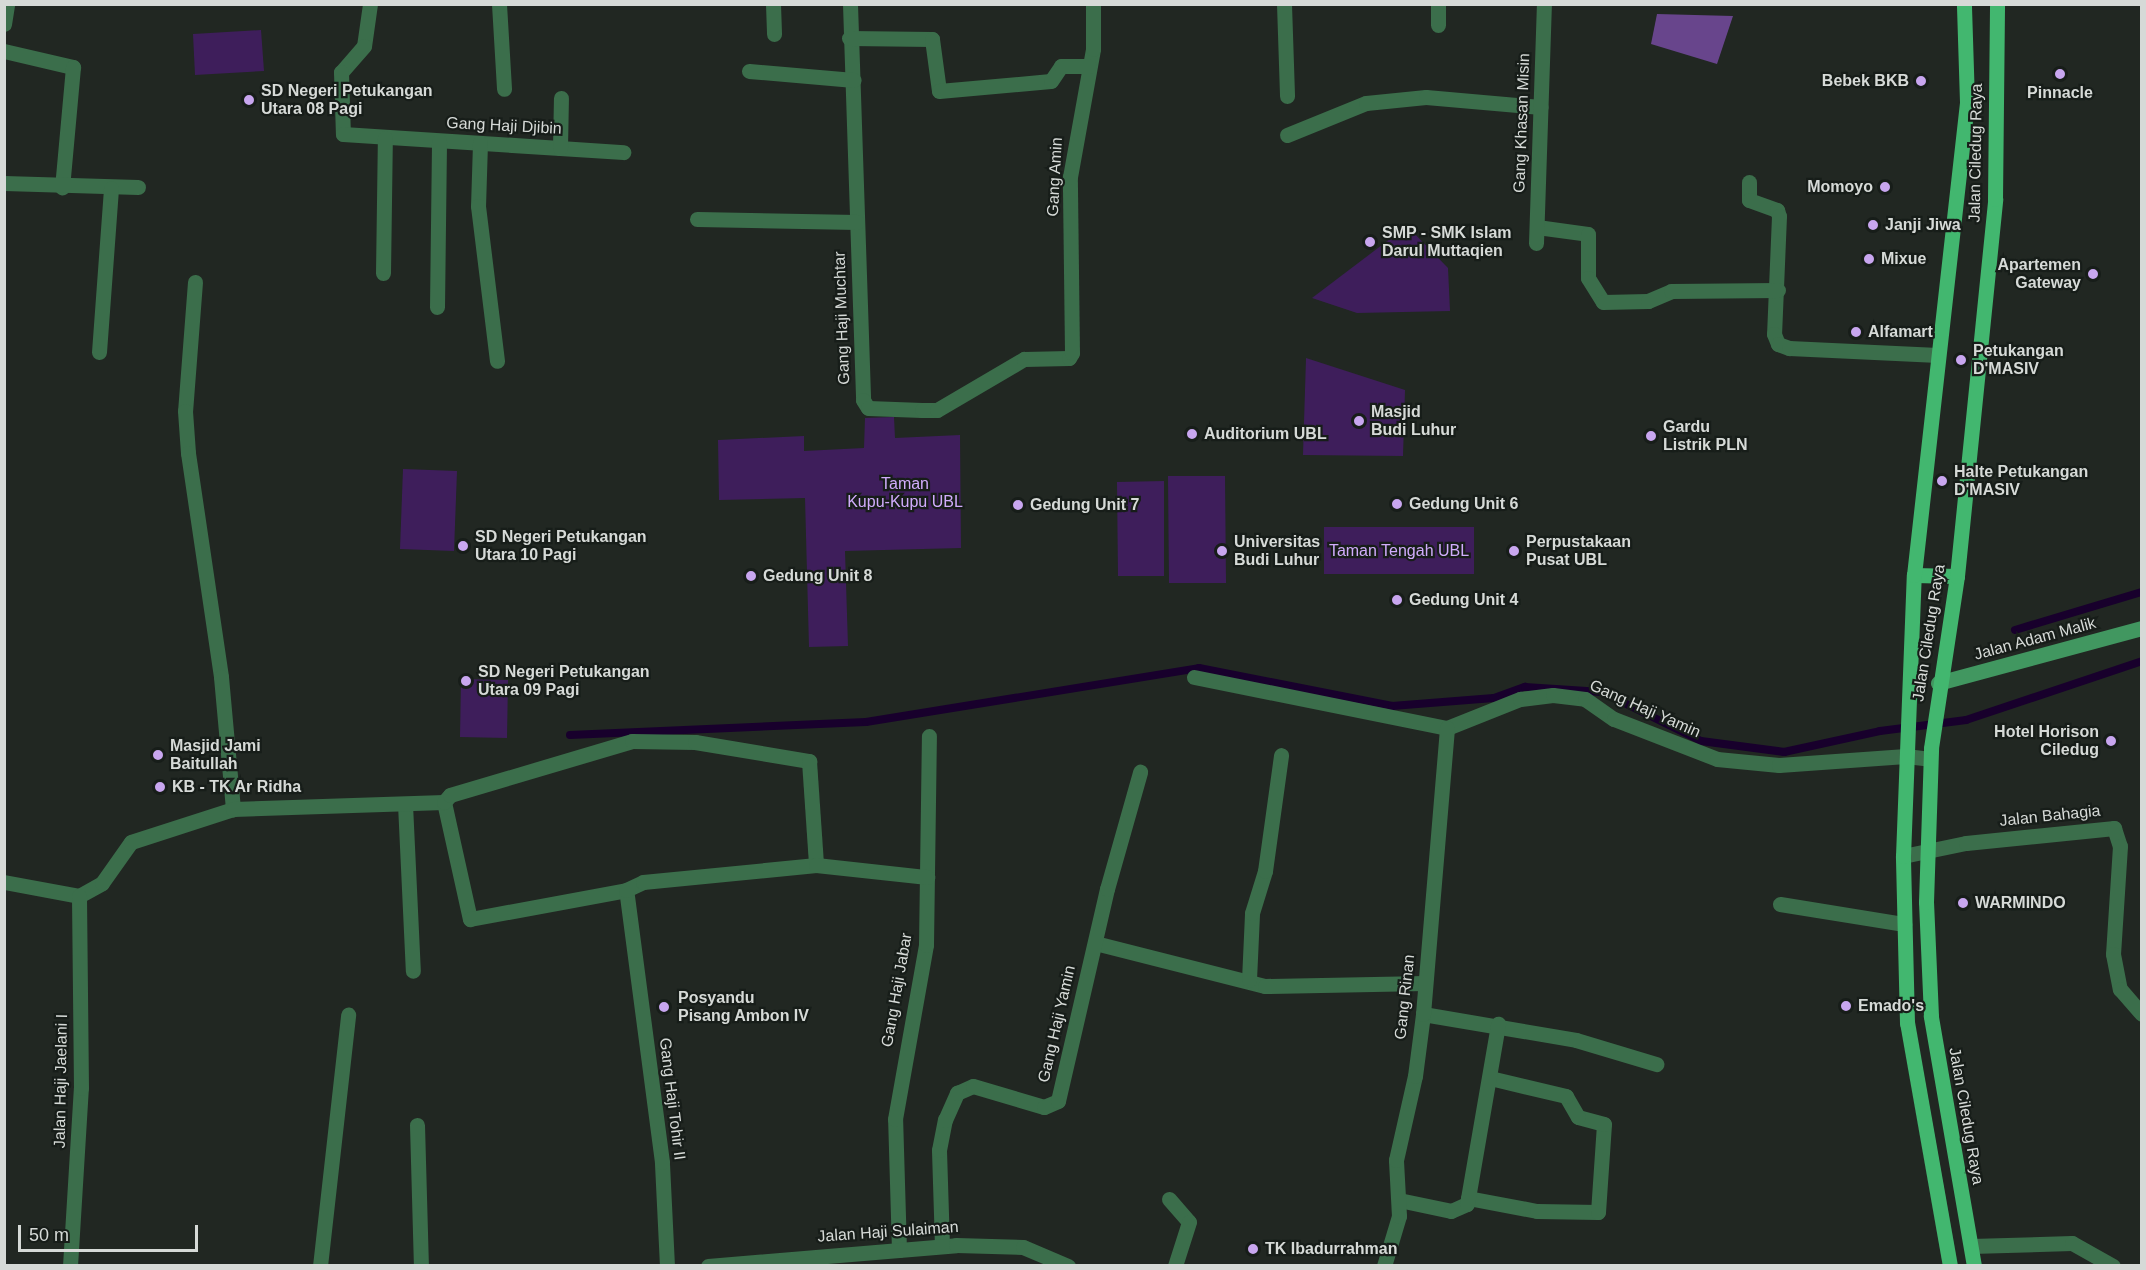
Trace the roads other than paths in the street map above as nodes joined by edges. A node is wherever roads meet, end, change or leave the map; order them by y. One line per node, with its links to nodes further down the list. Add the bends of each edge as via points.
1 (7, 4): 12 (street)
2 (370, 4): 25 (street, Gang Haji Djibin, via 364,46 341,72 339,123 349,137)
3 (499, 4): 20 (street)
4 (773, 4): 14 (street)
5 (850, 4): 15 (street, Gang Haji Muchtar)
6 (1093, 4): 17 (street, Gang Amin)
7 (1284, 4): 21 (street)
8 (1438, 4): 13 (street)
9 (1544, 4): 23 (street, Gang Khasan Misin)
10 (1964, 4): 45 (main road, Jalan Ciledug Raya, via 1967,102)
11 (1997, 4): 48 (main road, Jalan Ciledug Raya, via 1995,199)
12 (4, 24)
13 (1438, 25)
14 (774, 34)
15 (849, 38): 17 (street, via 930,39 939,91 1051,81 1061,66); 19 (street, Gang Haji Muchtar)
16 (4, 51): 32 (street, via 73,67)
17 (1089, 66): 44 (street, Gang Amin, via 1070,177)
18 (749, 70): 19 (street)
19 (854, 80): 36 (street, Gang Haji Muchtar)
20 (504, 89)
21 (1287, 96)
22 (561, 98): 28 (street)
23 (1541, 107): 24 (street, via 1426,97 1365,103); 37 (street, Gang Khasan Misin)
24 (1287, 135)
25 (385, 138): 26 (street, Gang Haji Djibin); 39 (street)
26 (439, 141): 27 (street, Gang Haji Djibin); 42 (street)
27 (480, 143): 28 (street, Gang Haji Djibin); 46 (street, via 478,206)
28 (560, 148): 29 (street, Gang Haji Djibin)
29 (623, 152)
30 (1749, 182): 41 (street, via 1749,200 1777,210 1779,216)
31 (4, 183): 32 (street)
32 (62, 187): 34 (street)
33 (138, 187): 34 (street)
34 (111, 188): 43 (street)
35 (697, 219): 36 (street)
36 (857, 222): 44 (street, Gang Haji Muchtar, via 865,406 937,410 1024,359 1069,358)
37 (1537, 226): 38 (street, Gang Khasan Misin); 41 (street, via 1588,234 1588,278 1602,302 1648,301 1671,291)
38 (1536, 243)
39 (382, 273)
40 (195, 282): 61 (street, via 185,411 188,453 221,676)
41 (1778, 290): 45 (street, via 1774,334 1784,347)
42 (437, 307)
43 (99, 352)
44 (1072, 353)
45 (1938, 355): 47 (main road, Jalan Ciledug Raya)
46 (497, 361)
47 (1914, 575): 48 (main road); 51 (main road, Jalan Ciledug Raya)
48 (1957, 576): 52 (main road, Jalan Ciledug Raya)
49 (2142, 628): 52 (street, Jalan Adam Malik)
50 (1194, 677): 53 (street)
51 (1910, 683): 52 (main road); 55 (main road, Jalan Ciledug Raya)
52 (1938, 683): 56 (main road, Jalan Ciledug Raya)
53 (1447, 728): 55 (street, Gang Haji Yamin, via 1520,699 1553,695 1585,699 1614,718 1717,759 1816,765); 74 (street, Gang Rinan)
54 (929, 736): 65 (street, Gang Haji Jabar)
55 (1906, 750): 56 (street); 63 (main road, Jalan Ciledug Raya)
56 (1930, 754): 62 (main road, Jalan Ciledug Raya)
57 (1281, 755): 73 (street, via 1265,871 1251,913)
58 (1140, 772): 71 (street, Gang Haji Yamin)
59 (444, 802): 60 (street); 64 (street, via 450,795 632,741 695,742 804,759 812,770); 68 (street, via 470,919)
60 (405, 804): 61 (street); 72 (street)
61 (233, 809): 67 (street, via 131,842 102,883)
62 (1928, 854): 63 (street, Jalan Bahagia); 76 (street, Jalan Bahagia, via 1966,843 2114,828 2120,846 2113,954 2120,988); 86 (main road, Jalan Ciledug Raya, via 1931,1016)
63 (1903, 856): 70 (main road, Jalan Ciledug Raya)
64 (816, 865): 65 (street); 68 (street, via 644,882)
65 (927, 877): 87 (street, Gang Haji Jabar, via 926,945 895,1119)
66 (4, 882): 67 (street)
67 (79, 896): 88 (street, Jalan Haji Jaelani I, via 81,1088)
68 (626, 896): 91 (street, Gang Haji Tohir II, via 662,1162)
69 (1780, 904): 70 (street)
70 (1904, 924): 96 (main road, Jalan Ciledug Raya, via 1907,1023)
71 (1095, 942): 73 (street); 85 (street, Gang Haji Yamin, via 1055,1105 1044,1107 973,1086 957,1093 939,1150)
72 (413, 971)
73 (1249, 980): 74 (street, via 1265,986)
74 (1425, 984): 75 (street, Gang Rinan)
75 (1423, 1014): 78 (street); 84 (street, Gang Rinan, via 1415,1076 1396,1160)
76 (2142, 1014)
77 (348, 1015): 89 (street)
78 (1498, 1024): 79 (street, via 1624,1051); 80 (street)
79 (1656, 1064)
80 (1490, 1078): 82 (street); 82 (street, via 1566,1096 1578,1117 1604,1124 1598,1212 1537,1211)
81 (417, 1125): 90 (street)
82 (1468, 1198): 84 (street, via 1463,1209 1451,1211)
83 (1170, 1199): 94 (street, via 1189,1222)
84 (1399, 1200): 95 (street, Gang Rinan)
85 (942, 1246): 87 (street, Jalan Haji Sulaiman); 93 (street, Jalan Haji Sulaiman, via 1023,1247)
86 (1971, 1246): 97 (main road, Jalan Ciledug Raya); 98 (street, via 2072,1243)
87 (899, 1250): 92 (street, Jalan Haji Sulaiman, via 749,1258)
88 (70, 1266)
89 (320, 1266)
90 (421, 1266)
91 (667, 1266)
92 (708, 1266)
93 (1068, 1266)
94 (1175, 1266)
95 (1384, 1266)
96 (1950, 1266)
97 (1974, 1266)
98 (2113, 1266)

